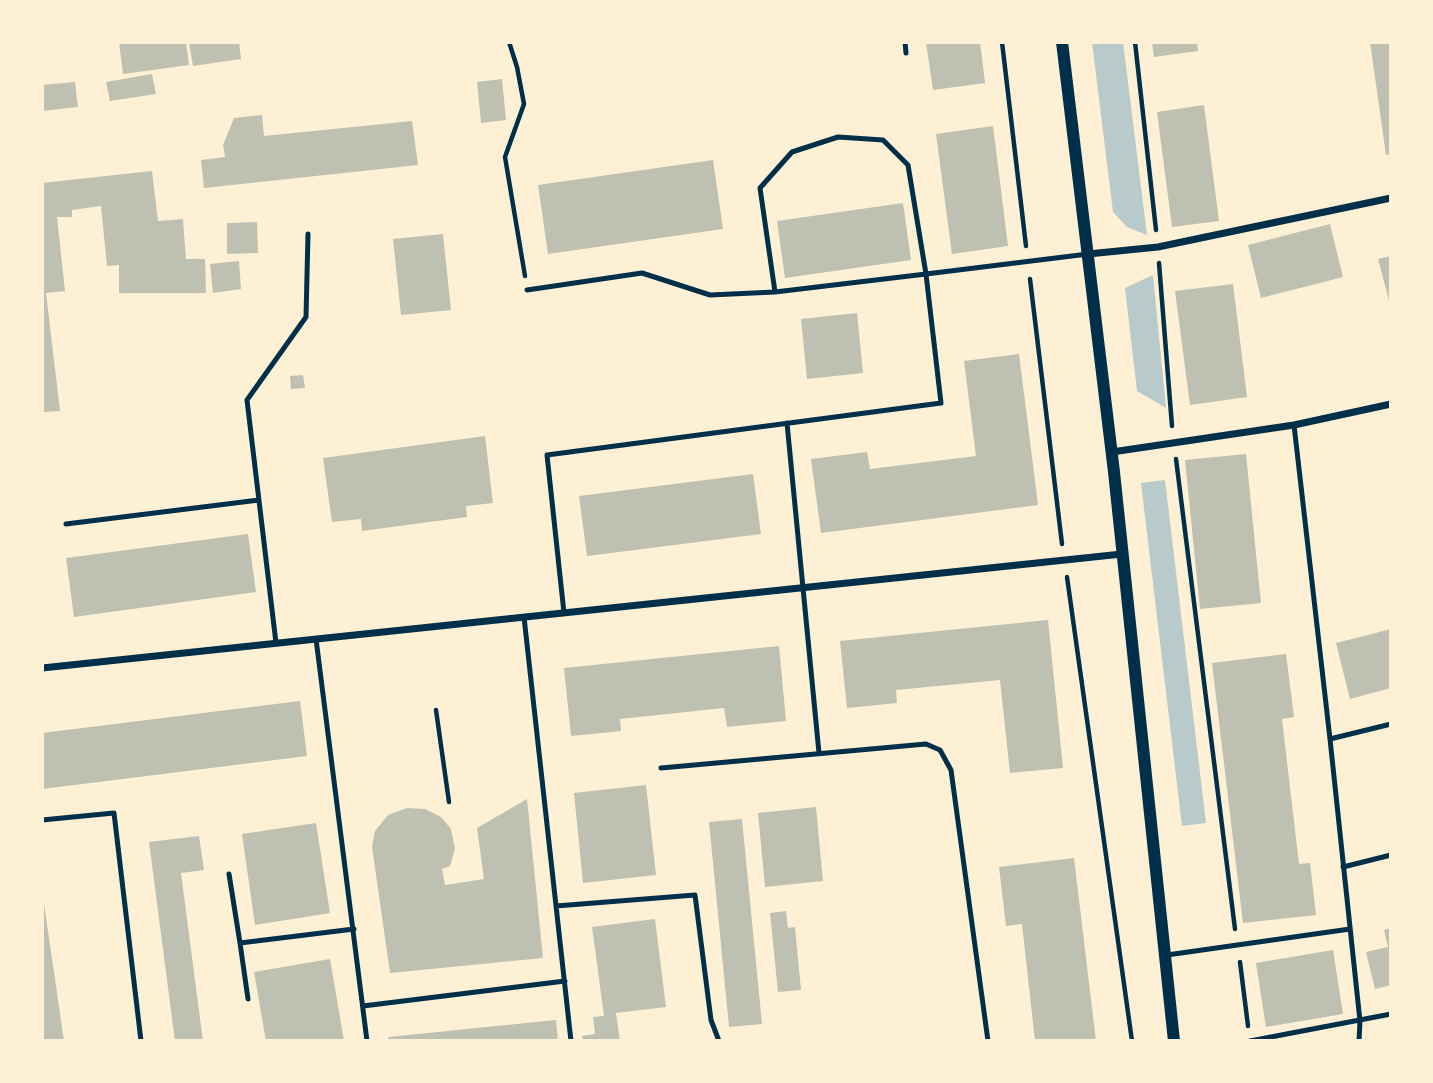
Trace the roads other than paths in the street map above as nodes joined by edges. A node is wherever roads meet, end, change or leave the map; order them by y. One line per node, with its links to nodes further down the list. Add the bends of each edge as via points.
1 (905, 42): 3 (lane)
2 (1062, 42): 6 (street)
3 (906, 53)
4 (1391, 198): 6 (street, via 1158,247)
5 (308, 234): 14 (lane, via 306,317 247,400)
6 (1088, 254): 7 (lane); 13 (street)
7 (926, 274): 9 (lane); 9 (lane, via 908,165 883,140 838,136 792,152 760,188); 11 (lane, via 941,403)
8 (527, 290): 9 (lane, via 642,272 710,295)
9 (775, 292)
10 (1391, 404): 12 (street)
11 (787, 423): 17 (lane); 18 (lane, via 547,455)
12 (1294, 425): 13 (street); 24 (lane)
13 (1112, 452): 16 (street)
14 (259, 500): 15 (lane); 21 (lane)
15 (66, 524)
16 (1122, 554): 17 (street); 35 (street)
17 (802, 588): 18 (street); 25 (lane)
18 (564, 613): 19 (street)
19 (524, 617): 20 (street); 31 (lane)
20 (316, 639): 21 (street); 32 (lane)
21 (276, 643): 22 (street)
22 (42, 668)
23 (1391, 724): 24 (lane)
24 (1330, 738): 29 (lane)
25 (819, 753): 26 (lane); 45 (lane, via 926,744 940,750 951,770)
26 (661, 768)
27 (42, 820): 41 (lane, via 114,813)
28 (1391, 855): 29 (lane)
29 (1343, 867): 33 (lane)
30 (229, 874): 34 (lane)
31 (556, 906): 36 (lane); 44 (lane, via 695,895 711,1020)
32 (354, 929): 34 (lane); 38 (lane)
33 (1350, 929): 35 (lane); 40 (lane)
34 (240, 943): 37 (lane)
35 (1164, 956): 46 (street)
36 (565, 981): 38 (lane); 43 (lane)
37 (248, 999)
38 (363, 1006): 42 (lane)
39 (1391, 1014): 40 (lane)
40 (1360, 1021): 47 (lane); 48 (lane)
41 (141, 1041)
42 (367, 1041)
43 (571, 1041)
44 (719, 1041)
45 (988, 1041)
46 (1174, 1041)
47 (1250, 1041)
48 (1359, 1041)

